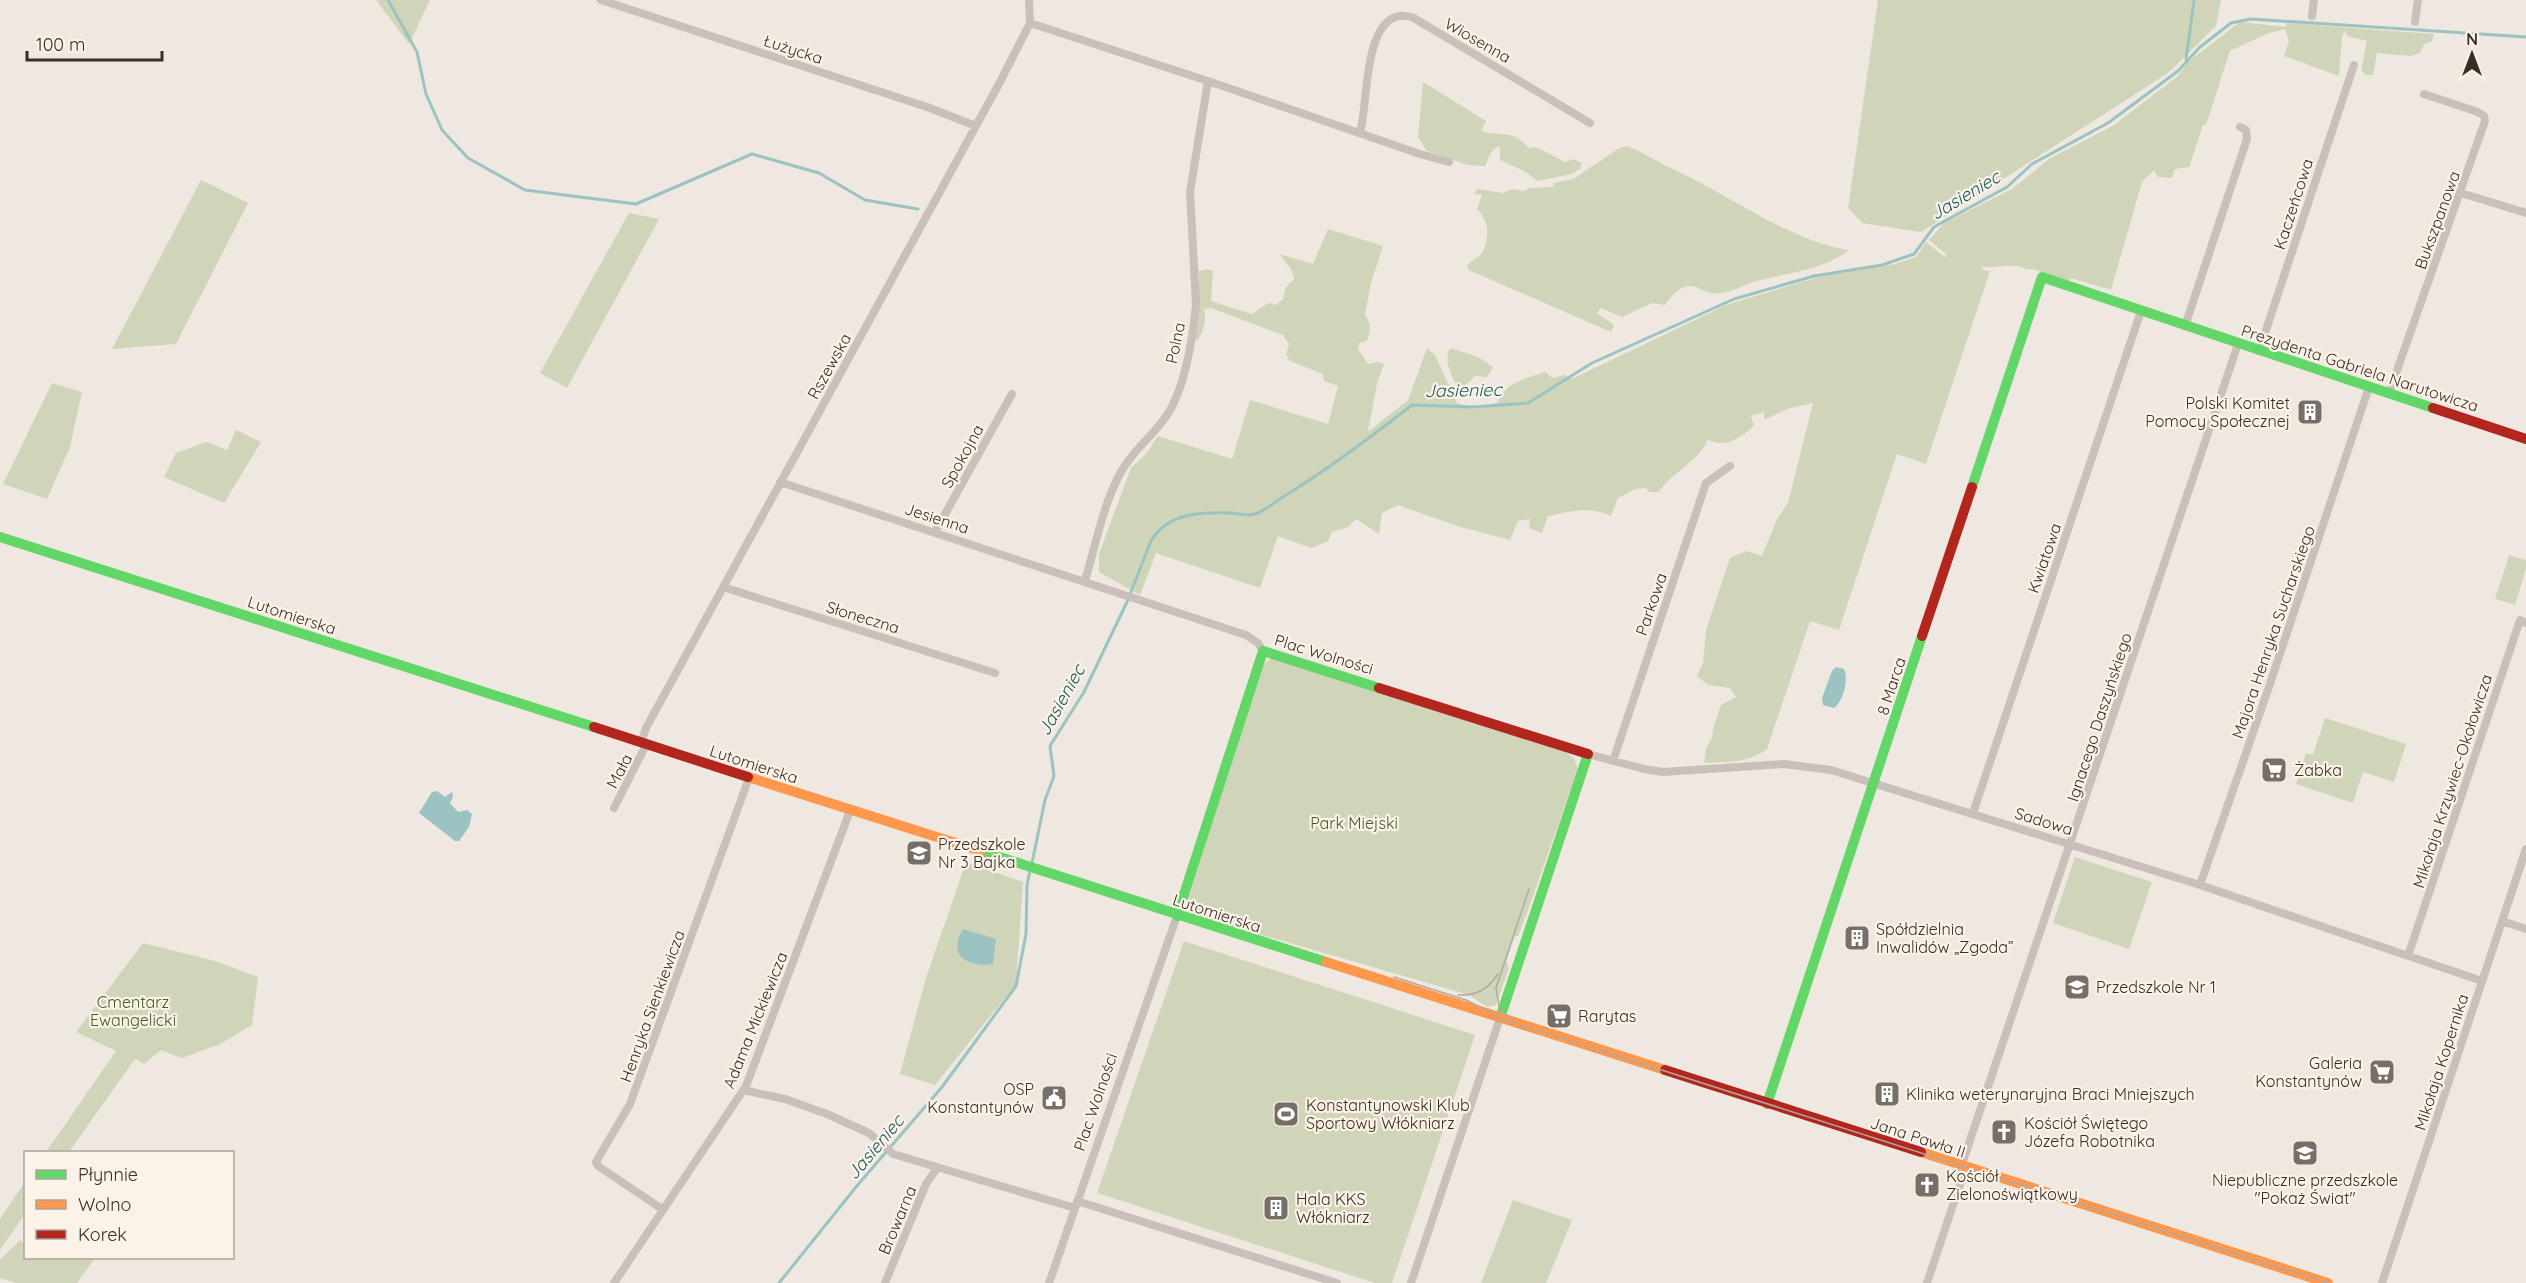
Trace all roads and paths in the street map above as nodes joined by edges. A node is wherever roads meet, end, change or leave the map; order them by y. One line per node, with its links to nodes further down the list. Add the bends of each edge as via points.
1 (601, 0): 12 (street, Łużycka)
2 (1029, 0): 7 (street)
3 (2314, 0): 5 (street)
4 (2418, 0): 6 (street)
5 (2312, 16)
6 (2415, 22)
7 (1030, 23): 9 (street); 12 (street, Rszewska)
8 (2354, 65): 22 (street, Kaczeńcowa)
9 (1208, 81): 14 (street); 31 (street, Polna, via 1190,192 1196,305 1179,390 1166,417 1121,472)
10 (2424, 94): 16 (street, Bukszpanowa, via 2484,116)
11 (1590, 123): 14 (street, Wiosenna, via 1404,14 1388,21 1373,46)
12 (976, 126): 28 (street, Rszewska)
13 (2240, 127): 20 (street, via 2246,130 2247,138)
14 (1360, 132): 15 (street)
15 (1449, 162)
16 (2461, 193): 17 (street); 24 (street, Bukszpanowa)
17 (2526, 213)
18 (2042, 277): 19 (main road, Prezydenta Gabriela Narutowicza); 40 (main road, 8 Marca)
19 (2141, 311): 20 (main road, Prezydenta Gabriela Narutowicza); 43 (street, Kwiatowa)
20 (2185, 326): 21 (main road, Prezydenta Gabriela Narutowicza)
21 (2238, 344): 22 (main road, Prezydenta Gabriela Narutowicza); 44 (street, Ignacego Daszyńskiego)
22 (2259, 351): 23 (main road, Prezydenta Gabriela Narutowicza)
23 (2369, 387): 24 (main road, Prezydenta Gabriela Narutowicza); 46 (street, Majora Henryka Sucharskiego)
24 (2389, 393): 26 (main road, Prezydenta Gabriela Narutowicza)
25 (1012, 394): 29 (street, Spokojna)
26 (2526, 439)
27 (1730, 466): 38 (street, Parkowa, via 1706,483)
28 (780, 482): 29 (street, Jesienna); 32 (street, Rszewska)
29 (935, 532): 31 (street, Jesienna)
30 (0, 537): 36 (main road, Lutomierska)
31 (1085, 580): 34 (street, via 1246,635)
32 (723, 587): 35 (street, Słoneczna); 36 (street, Rszewska, via 646,728)
33 (2526, 623): 50 (street, Mikołaja Krzywiec-Okołowicza, via 2520,621)
34 (1263, 651): 37 (main road, Plac Wolności); 47 (main road, Plac Wolności)
35 (995, 673)
36 (643, 744): 39 (main road, Lutomierska); 41 (street, Mała)
37 (1588, 754): 38 (street, Sadowa); 52 (main road)
38 (1613, 761): 40 (street, Sadowa, via 1674,773 1798,765)
39 (749, 778): 42 (main road, Lutomierska); 58 (street, Henryka Sienkiewicza, via 630,1104 596,1162)
40 (1875, 782): 43 (street, Sadowa); 54 (main road, 8 Marca)
41 (614, 808)
42 (849, 811): 47 (main road, Lutomierska); 53 (street, Adama Mickiewicza)
43 (1972, 813): 44 (street, Sadowa)
44 (2072, 843): 46 (street, Sadowa); 55 (street, Ignacego Daszyńskiego)
45 (2526, 849): 48 (street, Mikołaja Kopernika)
46 (2200, 885): 50 (street, Sadowa)
47 (1177, 916): 52 (main road, Lutomierska); 57 (street, Plac Wolności)
48 (2502, 921): 49 (street); 51 (street, Mikołaja Kopernika)
49 (2526, 929)
50 (2408, 956): 51 (street, Sadowa)
51 (2482, 981): 66 (street, Mikołaja Kopernika)
52 (1500, 1018): 54 (main road, Jana Pawła II); 63 (street)
53 (743, 1090): 56 (street, via 827,1114 869,1133 893,1154); 58 (street, Adama Mickiewicza)
54 (1767, 1104): 55 (main road, Jana Pawła II)
55 (1961, 1167): 64 (street, Ignacego Daszyńskiego, via 1961,1181); 65 (main road, Jana Pawła II)
56 (937, 1168): 57 (street); 60 (street, Browarna, via 926,1184)
57 (1076, 1205): 61 (street, Plac Wolności); 62 (street)
58 (662, 1209): 59 (street, Adama Mickiewicza)
59 (614, 1283)
60 (885, 1283)
61 (1049, 1283)
62 (1337, 1283)
63 (1411, 1283)
64 (1927, 1283)
65 (2328, 1283)
66 (2382, 1283)

